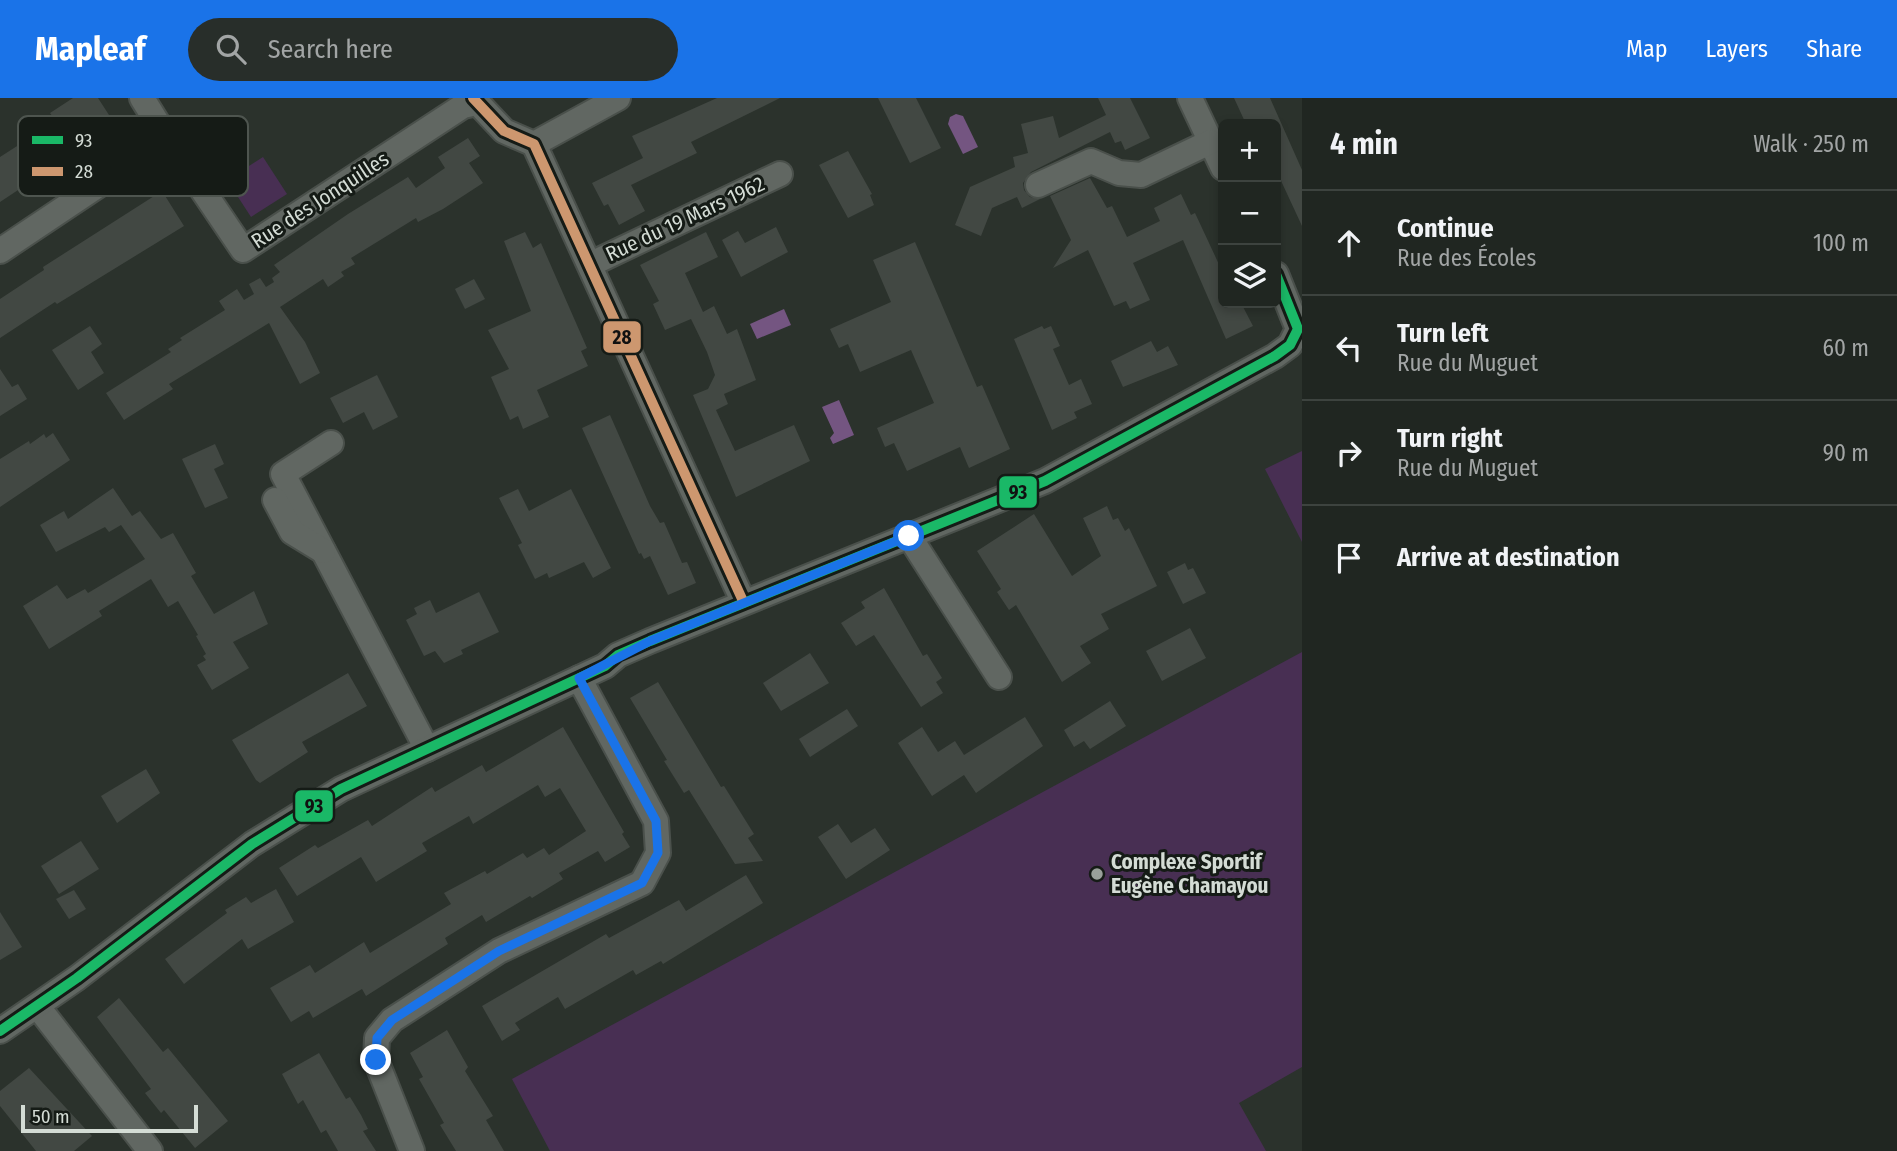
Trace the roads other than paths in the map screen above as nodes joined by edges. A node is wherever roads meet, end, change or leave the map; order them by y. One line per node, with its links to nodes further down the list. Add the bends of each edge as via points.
1 (142, 98): 5 (street)
2 (616, 98): 7 (street)
3 (1190, 98): 6 (street)
4 (475, 101): 7 (street, via 504,131); 12 (street, Rue des Jonquilles, via 243,250)
5 (153, 116)
6 (1210, 142): 8 (street); 10 (street, via 1141,175 1119,173 1091,161)
7 (534, 144): 14 (street, Rue du 19 Mars 1962)
8 (1218, 158)
9 (780, 174): 14 (street, Rue du 19 Mars 1962)
10 (1038, 185)
11 (82, 196): 13 (street)
12 (206, 196)
13 (0, 251)
14 (591, 264): 20 (street, Rue du 19 Mars 1962)
15 (1281, 286): 18 (street, via 1298,328 1290,345 1275,356 1067,469)
16 (331, 443): 19 (street, via 284,474)
17 (275, 500): 19 (street, via 292,532)
18 (909, 536): 20 (street); 21 (street)
19 (324, 552): 23 (street)
20 (743, 601): 22 (street, via 618,655)
21 (999, 677)
22 (579, 678): 23 (street); 27 (street, via 656,821 658,853 642,883 499,951 392,1020 377,1038 376,1060)
23 (426, 749): 24 (street, via 341,789 252,844)
24 (38, 1007): 25 (street); 26 (street)
25 (0, 1031)
26 (150, 1151)
27 (412, 1151)

